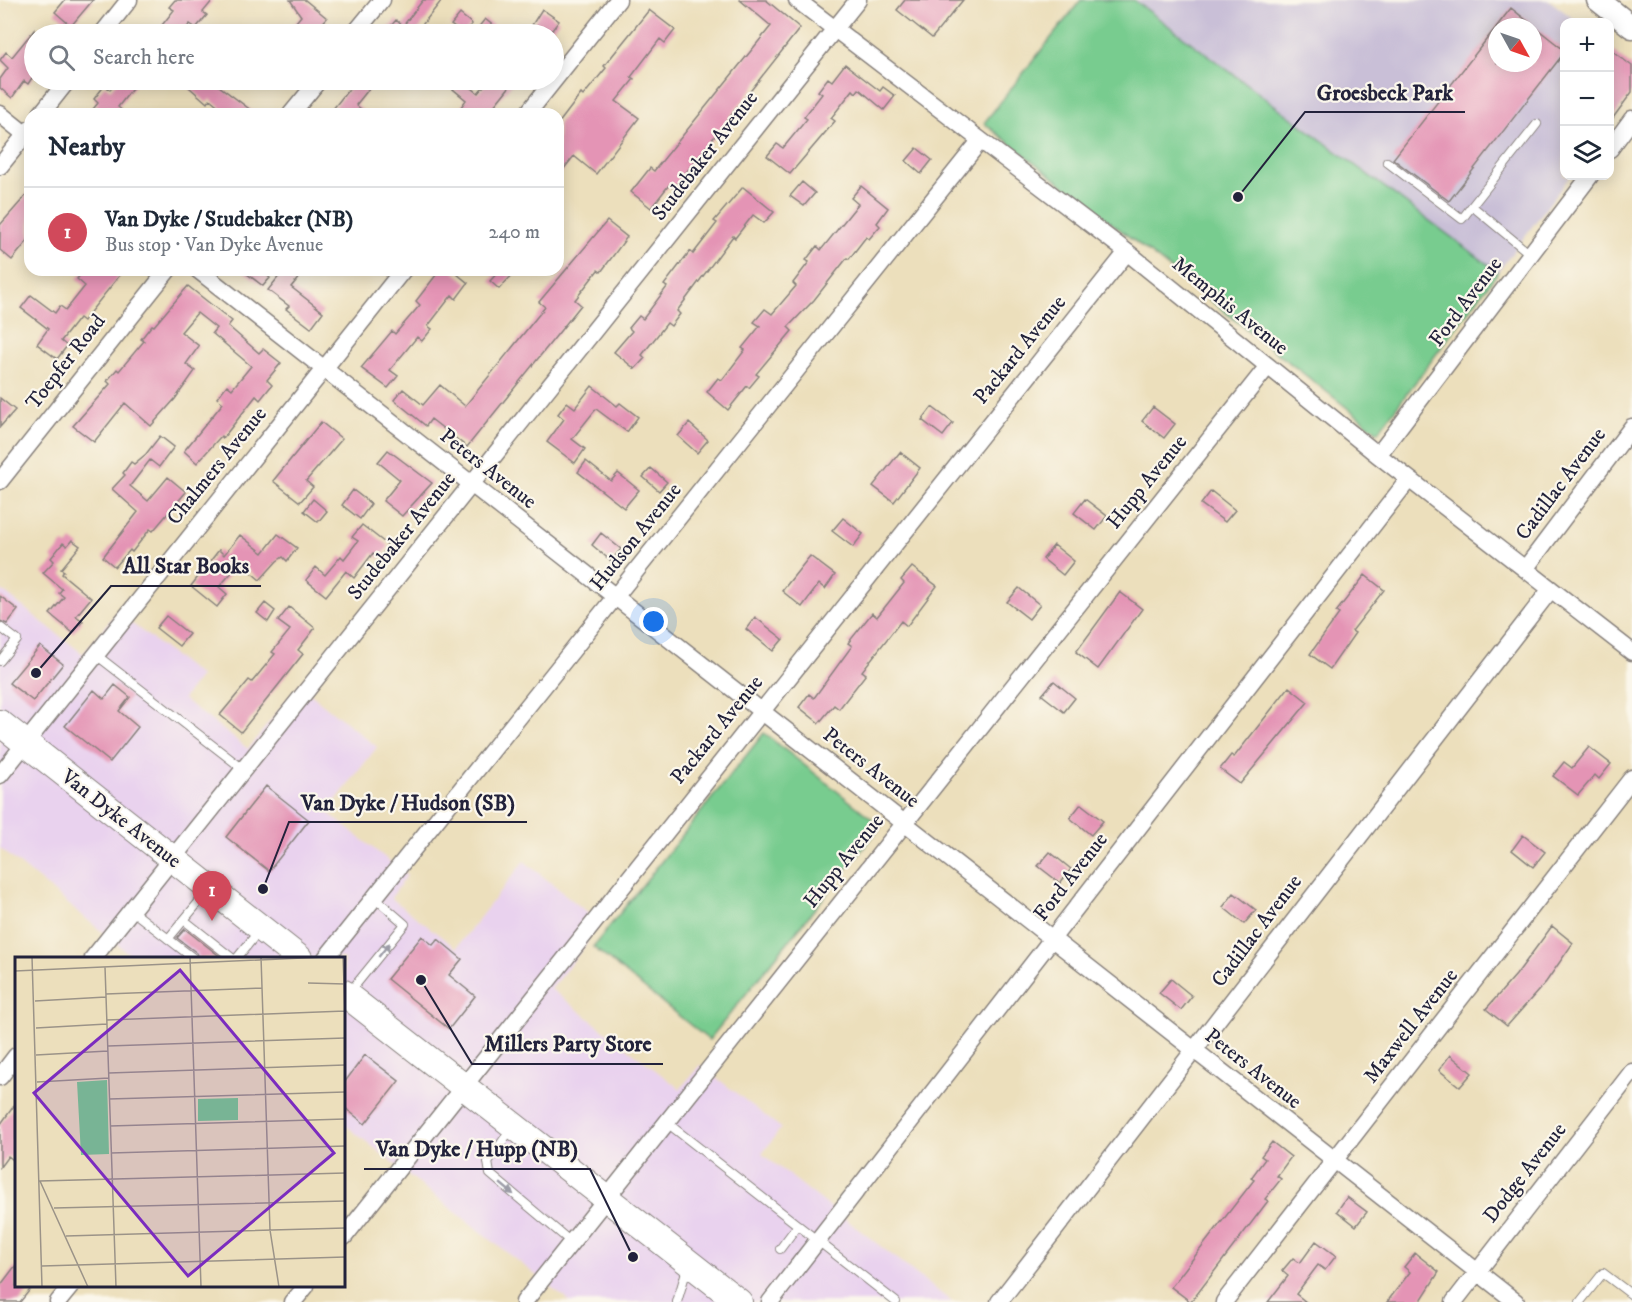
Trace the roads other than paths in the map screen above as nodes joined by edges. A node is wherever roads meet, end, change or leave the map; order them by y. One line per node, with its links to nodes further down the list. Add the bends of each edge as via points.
1 (129, 0): 7 (street)
2 (382, 0): 8 (street)
3 (618, 0): 11 (street)
4 (797, 0): 10 (street, Memphis Avenue)
5 (858, 0): 10 (street, Studebaker Avenue)
6 (1598, 0): 9 (street)
7 (110, 24)
8 (362, 24)
9 (1632, 27)
10 (834, 29): 23 (street, Memphis Avenue); 40 (street, Studebaker Avenue)
11 (564, 68)
12 (60, 90): 15 (street)
13 (311, 90): 16 (street)
14 (546, 90): 17 (street)
15 (46, 108)
16 (296, 108)
17 (532, 108)
18 (0, 114): 21 (street)
19 (1632, 119): 24 (street)
20 (1537, 124): 28 (lane)
21 (24, 131)
22 (24, 139): 26 (street)
23 (980, 141): 29 (street, Memphis Avenue); 43 (street, Hudson Avenue)
24 (1614, 144)
25 (1387, 162): 28 (lane, via 1462,219)
26 (0, 166)
27 (1587, 180): 30 (street, Ford Avenue)
28 (1472, 206): 30 (lane)
29 (1127, 252): 34 (street, Memphis Avenue); 48 (street, Packard Avenue)
30 (1530, 254): 37 (street, Ford Avenue)
31 (163, 276): 39 (street, Toepfer Road)
32 (206, 276): 35 (street, Peters Avenue)
33 (398, 276): 35 (street, Chalmers Avenue)
34 (1268, 366): 37 (street, Memphis Avenue); 54 (street, Hupp Avenue)
35 (323, 370): 40 (street, Peters Avenue); 46 (street, Chalmers Avenue)
36 (1632, 427): 41 (street, Cadillac Avenue)
37 (1378, 455): 38 (street, Memphis Avenue)
38 (1409, 479): 41 (street, Memphis Avenue); 61 (street, Ford Avenue)
39 (0, 482)
40 (472, 484): 43 (street, Peters Avenue); 51 (street, Studebaker Avenue)
41 (1525, 569): 42 (street, Memphis Avenue)
42 (1551, 589): 45 (street, Memphis Avenue); 70 (street, Cadillac Avenue)
43 (617, 598): 48 (street, Peters Avenue); 57 (street, Hudson Avenue)
44 (0, 627): 47 (lane, via 17,640)
45 (1632, 652)
46 (95, 654): 50 (street, Chalmers Avenue); 51 (lane)
47 (0, 661)
48 (762, 710): 54 (street, Peters Avenue); 74 (street, Packard Avenue)
49 (0, 723): 50 (main road, Van Dyke Avenue)
50 (25, 742): 52 (street, Chalmers Avenue); 55 (main road, Van Dyke Avenue)
51 (243, 769): 55 (street, Studebaker Avenue)
52 (0, 775)
53 (1632, 778): 77 (street, Maxwell Avenue)
54 (904, 823): 61 (street, Peters Avenue); 75 (street, Hupp Avenue)
55 (171, 858): 56 (main road, Van Dyke Avenue); 58 (street, Studebaker Avenue)
56 (210, 888): 59 (lane); 60 (main road, Van Dyke Avenue)
57 (375, 898): 68 (street, Hudson Avenue); 69 (lane, one-way to 57, via 405,924)
58 (131, 910): 62 (lane); 63 (street, Studebaker Avenue)
59 (184, 920): 62 (lane); 65 (lane)
60 (261, 929): 66 (lane); 67 (main road, Van Dyke Avenue)
61 (1053, 938): 70 (street, Peters Avenue); 81 (street, Ford Avenue)
62 (168, 939): 64 (lane)
63 (94, 957)
64 (192, 957)
65 (231, 957)
66 (238, 957)
67 (298, 957)
68 (327, 957)
69 (345, 994): 74 (main road)
70 (1194, 1050): 77 (street, Peters Avenue); 96 (street, Cadillac Avenue)
71 (15, 1057): 73 (street)
72 (1632, 1072): 85 (street, Dodge Avenue)
73 (0, 1077)
74 (462, 1086): 76 (main road); 80 (street, Packard Avenue)
75 (666, 1122): 78 (street, Hupp Avenue); 79 (lane)
76 (513, 1126): 78 (main road); 82 (lane, one-way to 82, via 487,1168)
77 (1335, 1161): 85 (street, Peters Avenue); 97 (street, Maxwell Avenue)
78 (606, 1197): 82 (street, Hupp Avenue); 84 (main road)
79 (798, 1226): 81 (lane); 83 (lane)
80 (345, 1236)
81 (818, 1240): 94 (street, Ford Avenue); 95 (lane)
82 (571, 1242): 91 (street, Hupp Avenue)
83 (780, 1249)
84 (689, 1263): 92 (lane); 93 (main road)
85 (1477, 1272): 98 (street, Dodge Avenue); 99 (street, Peters Avenue)
86 (70, 1287): 89 (street)
87 (305, 1287): 90 (street)
88 (1632, 1295): 100 (lane, via 1603,1273)
89 (58, 1302)
90 (293, 1302)
91 (524, 1302)
92 (677, 1302)
93 (739, 1302)
94 (770, 1302)
95 (896, 1302)
96 (999, 1302)
97 (1224, 1302)
98 (1454, 1302)
99 (1516, 1302)
100 (1580, 1302)

